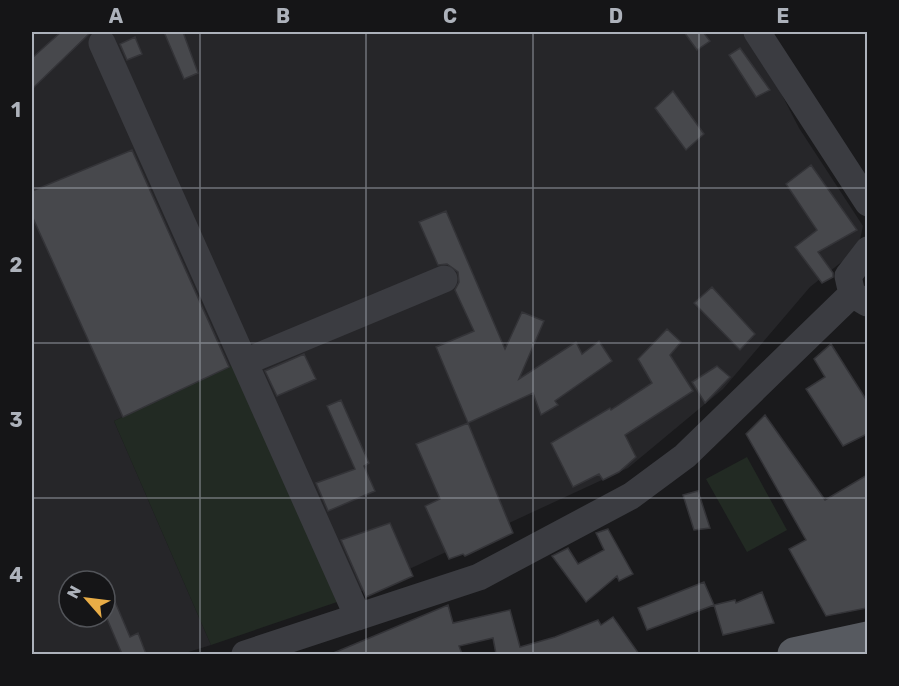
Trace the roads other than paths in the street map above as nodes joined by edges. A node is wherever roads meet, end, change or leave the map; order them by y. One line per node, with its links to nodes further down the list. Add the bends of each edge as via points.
1 (757, 32): 3 (street)
2 (102, 43): 7 (street)
3 (867, 203)
4 (867, 250): 6 (street, via 848,276)
5 (444, 279): 7 (street)
6 (860, 299): 8 (street, via 685,456 631,496 479,577)
7 (245, 362): 8 (street)
8 (358, 617): 10 (street)
9 (867, 638): 11 (main road)
10 (245, 654)
11 (794, 654)

